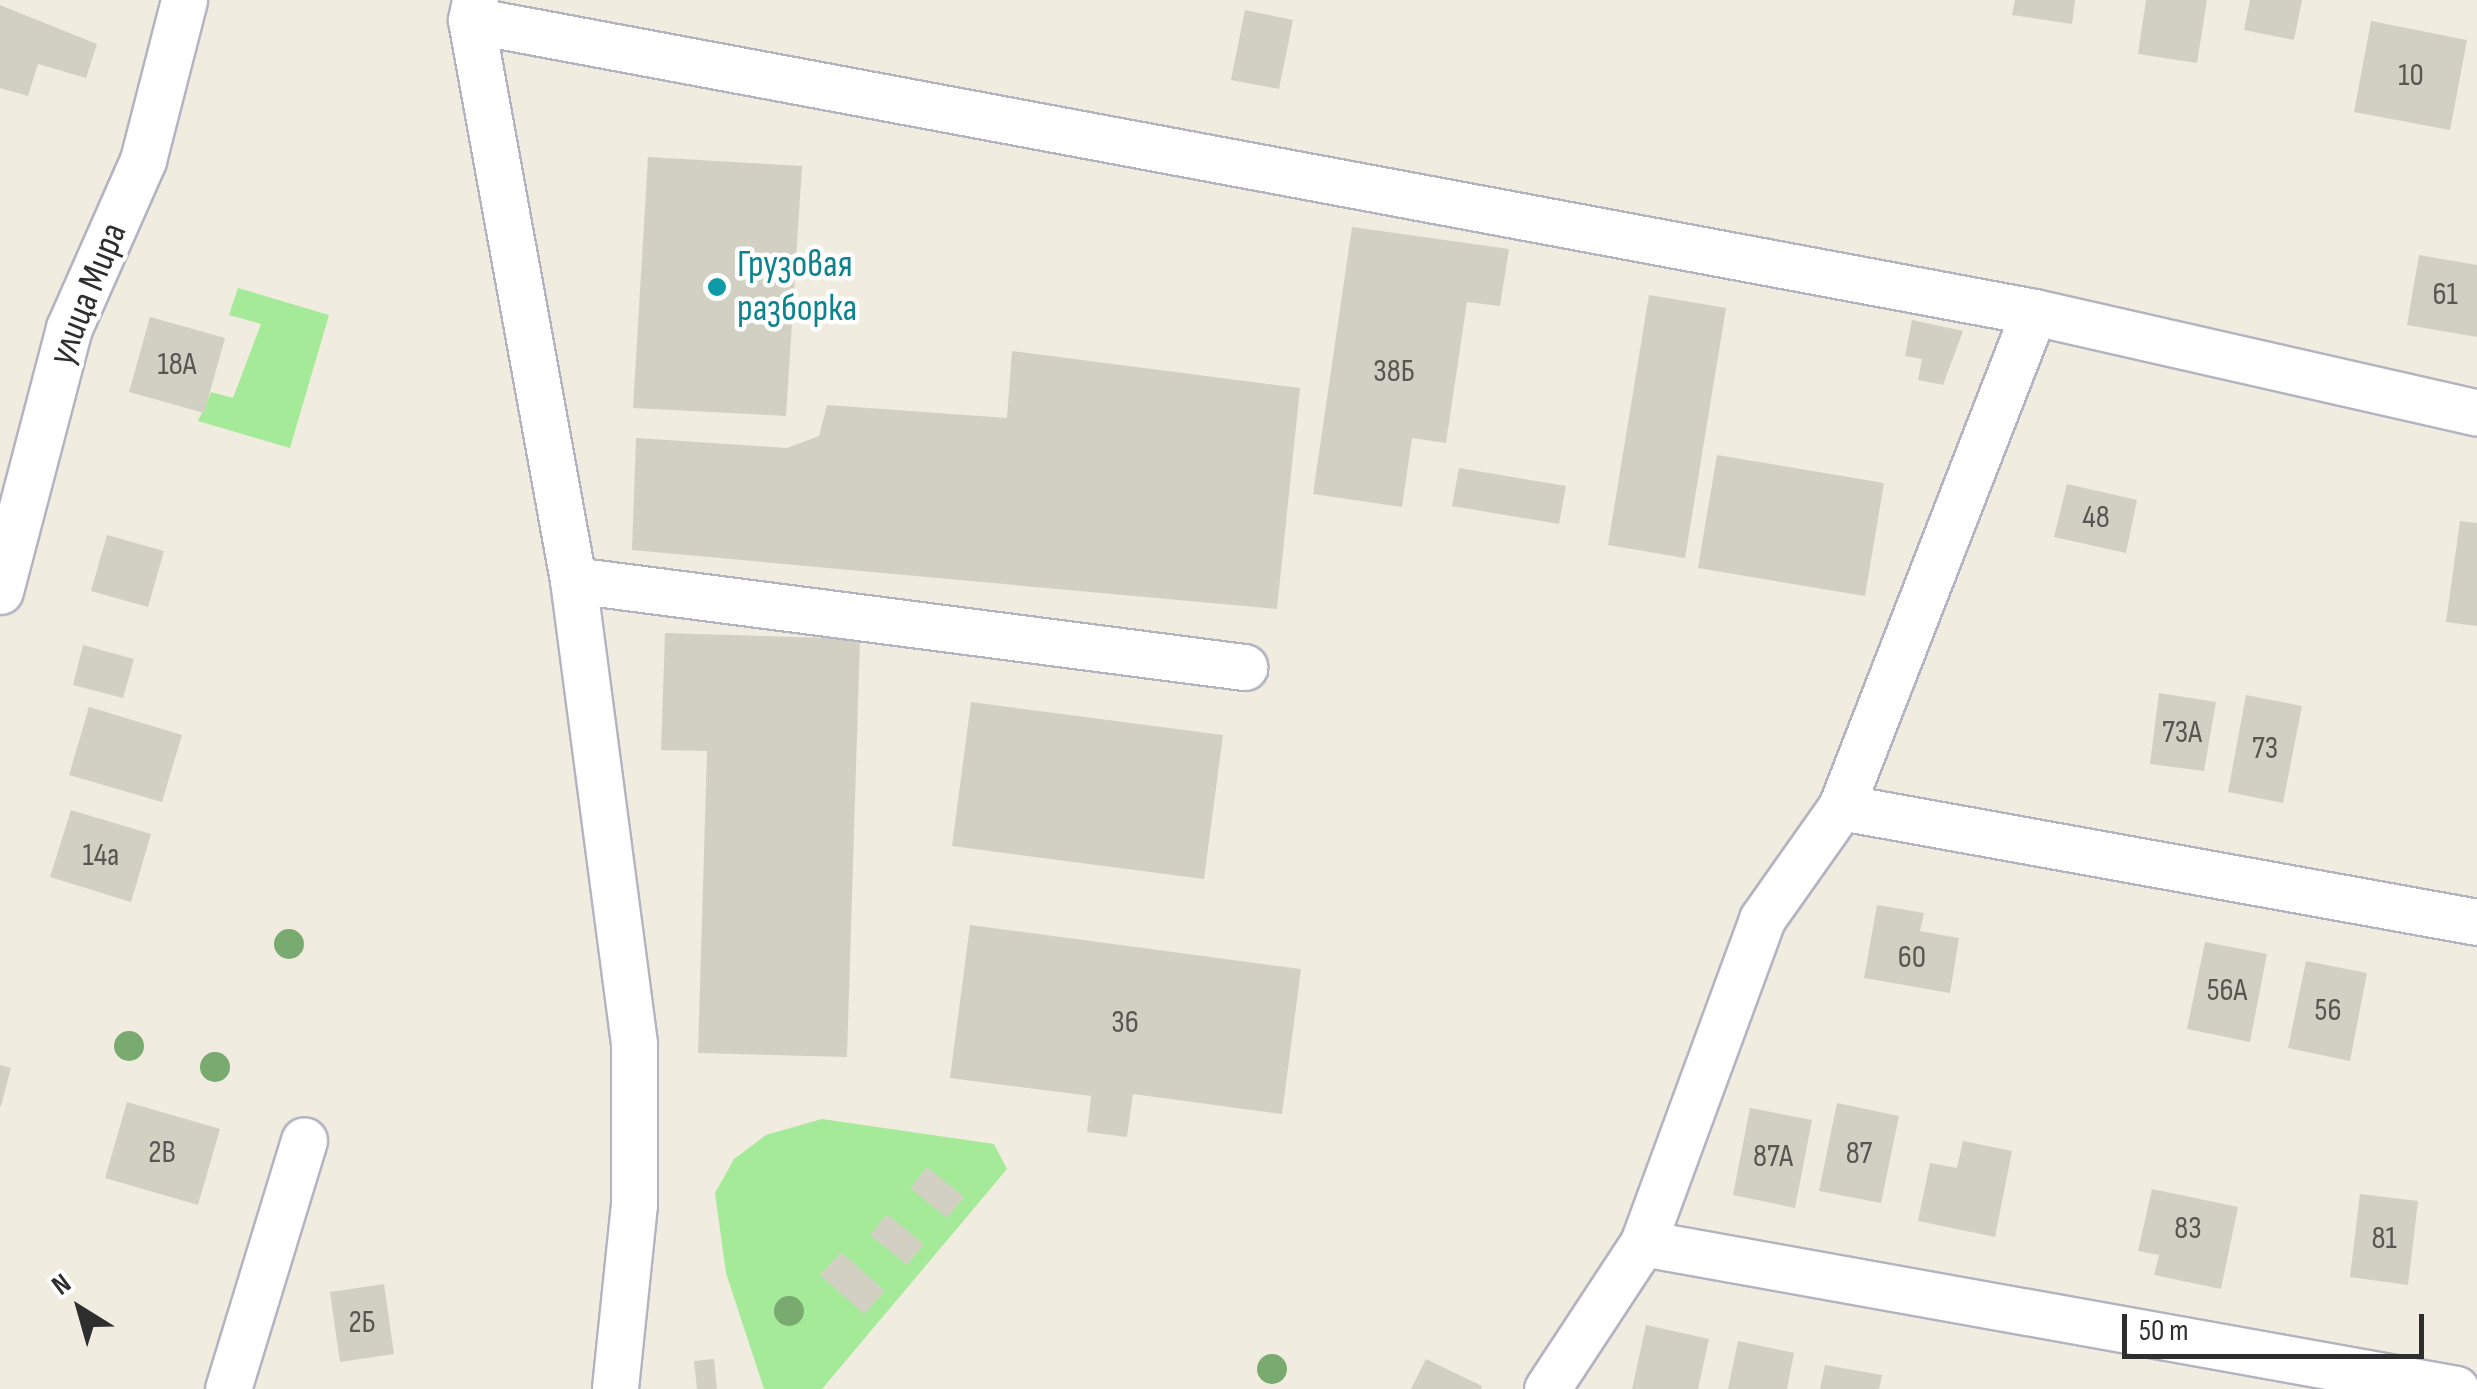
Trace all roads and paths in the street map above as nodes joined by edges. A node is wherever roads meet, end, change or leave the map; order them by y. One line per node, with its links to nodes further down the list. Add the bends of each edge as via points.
1 (184, 0): 6 (street, улица Мира, via 144,160 68,328)
2 (473, 10): 3 (street); 5 (street)
3 (2034, 312): 4 (street); 8 (street)
4 (2477, 413)
5 (573, 580): 7 (street); 13 (street, via 634,1044 634,1204)
6 (0, 591)
7 (1244, 667)
8 (1841, 807): 9 (street); 11 (street, via 1762,919)
9 (2477, 922)
10 (304, 1140): 12 (street)
11 (1643, 1243): 14 (street); 15 (street)
12 (228, 1389)
13 (615, 1389)
14 (1548, 1389)
15 (2456, 1389)

